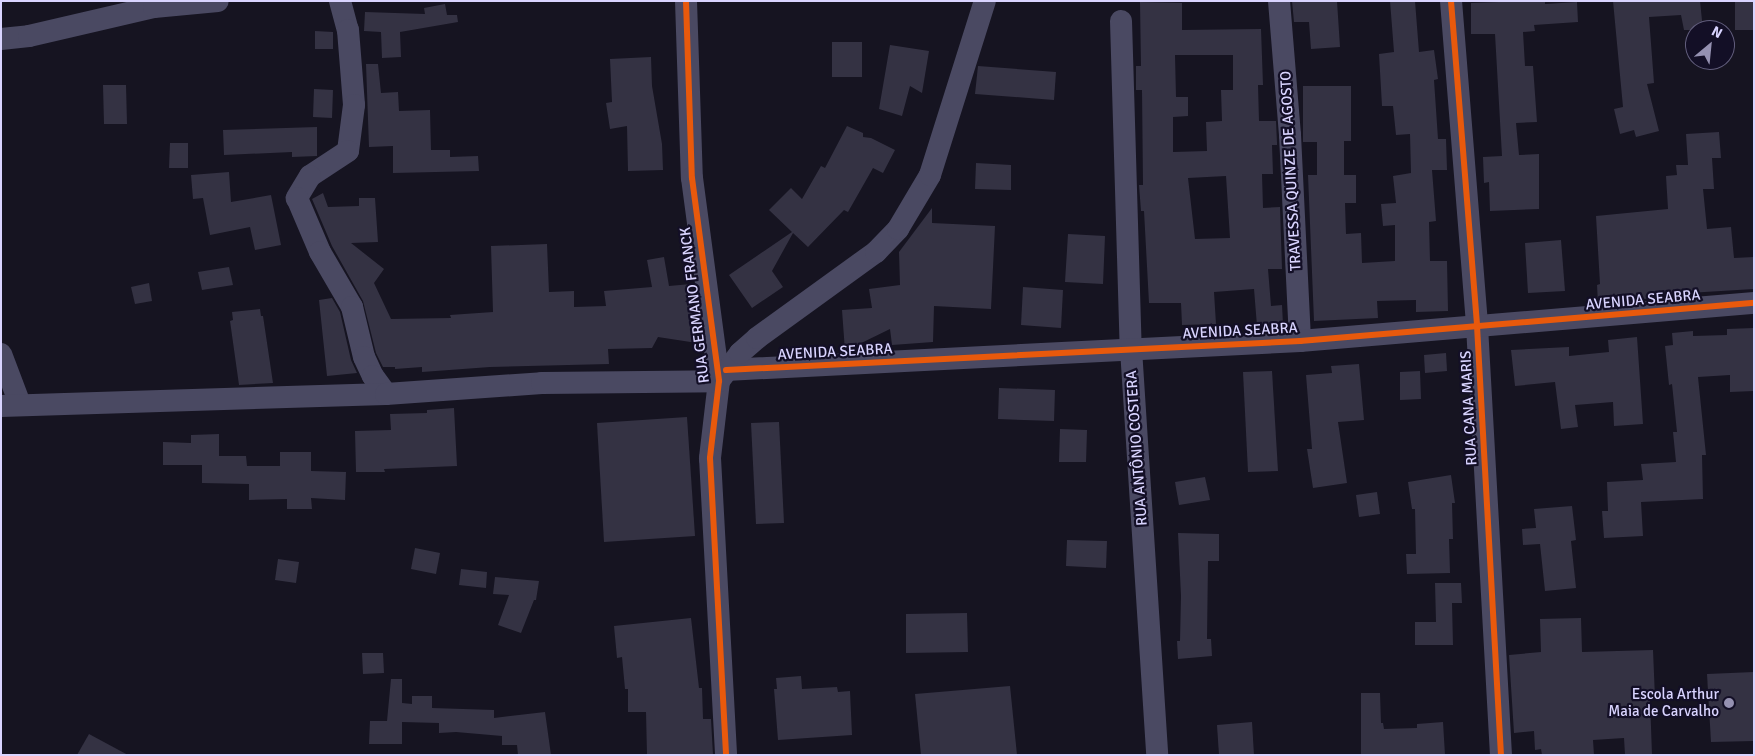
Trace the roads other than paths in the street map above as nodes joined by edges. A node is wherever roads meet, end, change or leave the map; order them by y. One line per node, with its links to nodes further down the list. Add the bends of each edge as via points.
1 (218, 1): 8 (street, via 154,7 29,36)
2 (340, 1): 15 (street, via 348,30 354,105 348,151 310,176 296,198 320,252 352,307 364,356)
3 (686, 1): 14 (street, RUA GERMANO FRANCK, via 692,178)
4 (986, 1): 14 (street, RUA GERMANO FRANCK, via 930,174 898,230 876,252 757,338)
5 (1279, 1): 11 (street, TRAVESSA QUINZE DE AGOSTO, via 1290,135)
6 (1451, 1): 10 (street, RUA CANA MARIS)
7 (1121, 20): 12 (street, RUA ANTÔNIO COSTERA)
8 (1, 39)
9 (1754, 303): 10 (street, AVENIDA SEABRA)
10 (1477, 326): 11 (street, AVENIDA SEABRA); 19 (street, RUA CANA MARIS)
11 (1300, 341): 12 (street, AVENIDA SEABRA)
12 (1131, 349): 14 (street, AVENIDA SEABRA); 18 (street, RUA ANTÔNIO COSTERA)
13 (1, 354): 16 (street)
14 (722, 376): 15 (street, AVENIDA SEABRA, via 542,383); 17 (street, RUA GERMANO FRANCK, via 710,458)
15 (386, 394): 16 (street, AVENIDA SEABRA)
16 (11, 405)
17 (726, 755)
18 (1157, 755)
19 (1501, 755)

